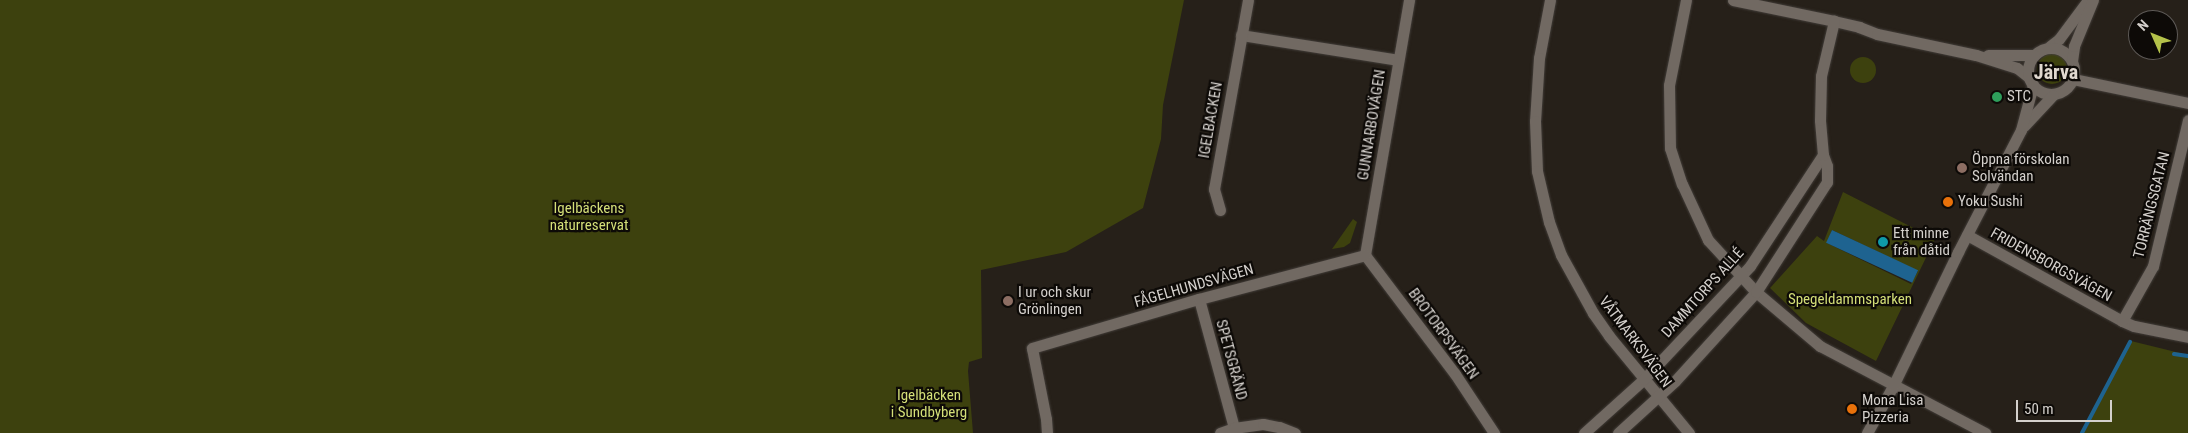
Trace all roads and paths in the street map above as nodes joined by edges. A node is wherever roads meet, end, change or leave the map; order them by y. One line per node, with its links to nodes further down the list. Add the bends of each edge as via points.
1 (1248, 0): 9 (street, IGELBACKEN)
2 (1409, 0): 13 (street, GUNNARBOVÄGEN)
3 (1550, 0): 30 (street, VÅTMARKSVÄGEN, via 1539,58 1535,121 1540,190 1560,255 1609,336)
4 (1686, 0): 25 (street, via 1669,85 1670,148 1682,184 1708,240)
5 (1733, 0): 8 (street)
6 (2088, 0): 10 (street)
7 (2092, 0): 14 (street, via 2074,46)
8 (1834, 21): 12 (street, via 1877,34); 21 (street, via 1821,76)
9 (1241, 35): 13 (street); 22 (street, IGELBACKEN, via 1214,189)
10 (2050, 46): 11 (street); 14 (street, via 2062,50)
11 (2034, 54): 12 (street); 16 (street, via 2029,67)
12 (1976, 55): 16 (street, via 2017,68)
13 (1398, 60): 24 (street, GUNNARBOVÄGEN)
14 (2072, 61): 15 (street)
15 (2073, 79): 17 (street, via 2065,90); 18 (street)
16 (2032, 82): 17 (street, via 2040,92); 20 (street, FRIDENSBORGSVÄGEN)
17 (2053, 95): 20 (street, FRIDENSBORGSVÄGEN)
18 (2188, 103)
19 (2188, 120): 28 (street, TORRÄNGSGATAN, via 2153,266)
20 (2021, 130): 23 (street, FRIDENSBORGSVÄGEN)
21 (1823, 155): 25 (street, DAMMTORPS ALLÉ); 26 (street, via 1827,182)
22 (1220, 210)
23 (1966, 235): 28 (street, FRIDENSBORGSVÄGEN); 31 (street, FRIDENSBORGSVÄGEN)
24 (1365, 255): 27 (street, FÅGELHUNDSVÄGEN); 37 (street, BROTORPSVÄGEN, via 1455,374)
25 (1740, 277): 26 (street); 30 (street, DAMMTORPS ALLÉ)
26 (1756, 292): 31 (street, via 1820,346); 32 (street, via 1675,381)
27 (1199, 299): 33 (street, SPETSGRÄND); 34 (street, FÅGELHUNDSVÄGEN, via 1032,348)
28 (2122, 321): 29 (street, FRIDENSBORGSVÄGEN)
29 (2188, 337)
30 (1644, 379): 32 (street, VÅTMARKSVÄGEN); 38 (street, DAMMTORPS ALLÉ)
31 (1893, 386): 41 (street, FRIDENSBORGSVÄGEN); 42 (street)
32 (1657, 396): 39 (street); 40 (street, VÅTMARKSVÄGEN)
33 (1234, 428): 35 (street); 36 (street, via 1263,424)
34 (1047, 433)
35 (1220, 433)
36 (1295, 433)
37 (1494, 433)
38 (1584, 433)
39 (1618, 433)
40 (1689, 433)
41 (1867, 433)
42 (1985, 433)

